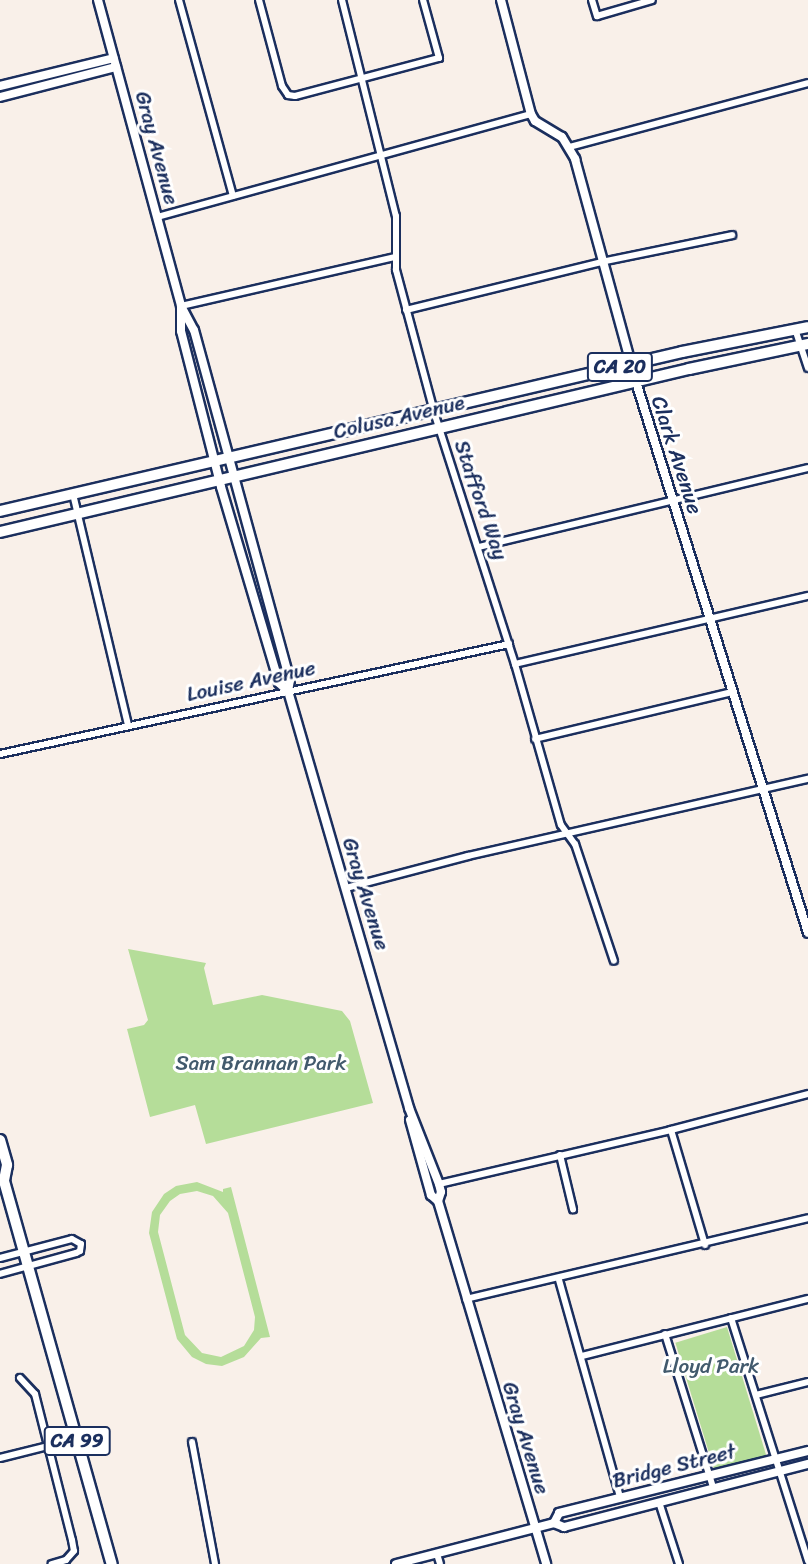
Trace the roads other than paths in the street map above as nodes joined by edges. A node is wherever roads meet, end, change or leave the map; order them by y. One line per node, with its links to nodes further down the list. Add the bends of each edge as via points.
1 (98, 0): 9 (main road, Gray Avenue)
2 (179, 0): 17 (street)
3 (259, 0): 10 (street, via 288,95)
4 (342, 0): 10 (street, Stafford Way)
5 (423, 0): 10 (street, via 439,58)
6 (501, 0): 14 (main road)
7 (592, 0): 8 (street, via 597,16)
8 (652, 0)
9 (115, 63): 12 (main road); 13 (main road); 18 (main road, Gray Avenue)
10 (363, 78): 16 (street, Stafford Way)
11 (808, 83): 15 (street)
12 (0, 86)
13 (0, 97)
14 (531, 114): 15 (main road); 16 (street)
15 (569, 147): 21 (main road, Clark Avenue)
16 (382, 156): 17 (street); 20 (street, Stafford Way, via 396,216)
17 (233, 196): 18 (street)
18 (157, 217): 22 (main road, Gray Avenue)
19 (732, 235): 21 (street)
20 (395, 257): 22 (street); 23 (street, Stafford Way)
21 (601, 262): 23 (street); 27 (main road, Clark Avenue)
22 (181, 306): 32 (main road, Gray Avenue, via 194,330); 33 (main road, Gray Avenue, via 181,331)
23 (406, 310): 30 (street, Stafford Way)
24 (808, 327): 25 (highway, Colusa Avenue / CA 20)
25 (796, 329): 26 (street); 27 (highway, Colusa Avenue / CA 20)
26 (804, 344): 28 (street); 29 (highway, Colusa Avenue / CA 20)
27 (631, 364): 29 (main road, Clark Avenue); 30 (highway, Colusa Avenue / CA 20)
28 (808, 368)
29 (636, 382): 31 (highway, Colusa Avenue / CA 20); 38 (main road, Clark Avenue)
30 (434, 412): 31 (street, Stafford Way); 32 (highway, Colusa Avenue / CA 20)
31 (439, 428): 35 (highway, Colusa Avenue / CA 20); 42 (street, Stafford Way)
32 (229, 457): 33 (highway, Colusa Avenue / CA 20); 35 (main road, Gray Avenue)
33 (214, 460): 36 (main road, Gray Avenue); 37 (highway, Colusa Avenue / CA 20)
34 (808, 468): 38 (street)
35 (234, 476): 36 (highway, Colusa Avenue / CA 20); 47 (main road, Gray Avenue, via 290,680)
36 (219, 480): 40 (highway, Colusa Avenue / CA 20); 47 (main road, Gray Avenue, via 279,683)
37 (73, 494): 39 (highway, Colusa Avenue / CA 20); 40 (street)
38 (673, 500): 42 (street); 44 (main road, Clark Avenue)
39 (0, 511)
40 (77, 513): 41 (highway, Colusa Avenue / CA 20); 49 (street)
41 (0, 532)
42 (479, 547): 45 (street, Stafford Way)
43 (808, 596): 44 (street)
44 (711, 618): 46 (street); 48 (main road, Clark Avenue)
45 (509, 644): 46 (street, Stafford Way); 47 (street, Louise Avenue)
46 (515, 664): 50 (street, Stafford Way)
47 (288, 691): 49 (street, Louise Avenue); 55 (main road, Gray Avenue)
48 (733, 691): 50 (street); 53 (main road, Clark Avenue)
49 (128, 725): 51 (street, Louise Avenue)
50 (535, 739): 54 (street, Stafford Way, via 561,825)
51 (0, 754)
52 (808, 779): 53 (street)
53 (763, 788): 54 (street); 56 (main road, Clark Avenue)
54 (569, 835): 55 (street); 57 (street, Stafford Way)
55 (346, 888): 59 (main road, Gray Avenue)
56 (808, 933)
57 (614, 961)
58 (808, 1094): 60 (street)
59 (409, 1108): 64 (main road, Gray Avenue); 65 (main road, Gray Avenue, via 428,1187)
60 (671, 1130): 62 (street); 68 (street)
61 (0, 1140): 63 (highway, CA 99, via 7,1165)
62 (560, 1155): 64 (street); 66 (street)
63 (2, 1179): 69 (highway, CA 99)
64 (439, 1184): 65 (main road, Gray Avenue)
65 (438, 1202): 74 (main road, Gray Avenue)
66 (573, 1209)
67 (808, 1218): 68 (street)
68 (705, 1245): 73 (street)
69 (24, 1252): 70 (street); 71 (highway, CA 99); 71 (street, via 72,1239 81,1244 80,1251)
70 (0, 1258)
71 (28, 1266): 72 (street); 98 (highway, CA 99)
72 (0, 1274)
73 (559, 1280): 74 (street); 78 (street)
74 (466, 1299): 94 (main road, Gray Avenue)
75 (808, 1299): 76 (street)
76 (731, 1318): 77 (street); 81 (street)
77 (665, 1334): 78 (street); 89 (street)
78 (582, 1356): 91 (street)
79 (20, 1378): 83 (street, via 35,1394)
80 (808, 1382): 81 (street)
81 (756, 1395): 86 (street)
82 (192, 1442): 99 (street)
83 (48, 1446): 85 (street); 97 (street, via 74,1551 66,1560)
84 (808, 1451): 86 (main road, Bridge Street)
85 (0, 1458)
86 (774, 1459): 88 (street); 89 (main road, Bridge Street)
87 (808, 1464): 88 (main road, Bridge Street)
88 (778, 1471): 90 (main road, Bridge Street); 96 (street)
89 (709, 1475): 90 (street); 91 (main road, Bridge Street)
90 (713, 1487): 92 (main road, Bridge Street)
91 (620, 1497): 93 (main road, Bridge Street, via 559,1513)
92 (659, 1502): 93 (main road, Bridge Street, via 564,1527); 103 (street)
93 (554, 1523): 94 (main road, Bridge Street)
94 (535, 1530): 95 (main road, Bridge Street); 102 (main road, Gray Avenue)
95 (437, 1554): 100 (main road, Bridge Street); 101 (street)
96 (808, 1561)
97 (52, 1564)
98 (112, 1564)
99 (215, 1564)
100 (396, 1564)
101 (440, 1564)
102 (546, 1564)
103 (679, 1564)

